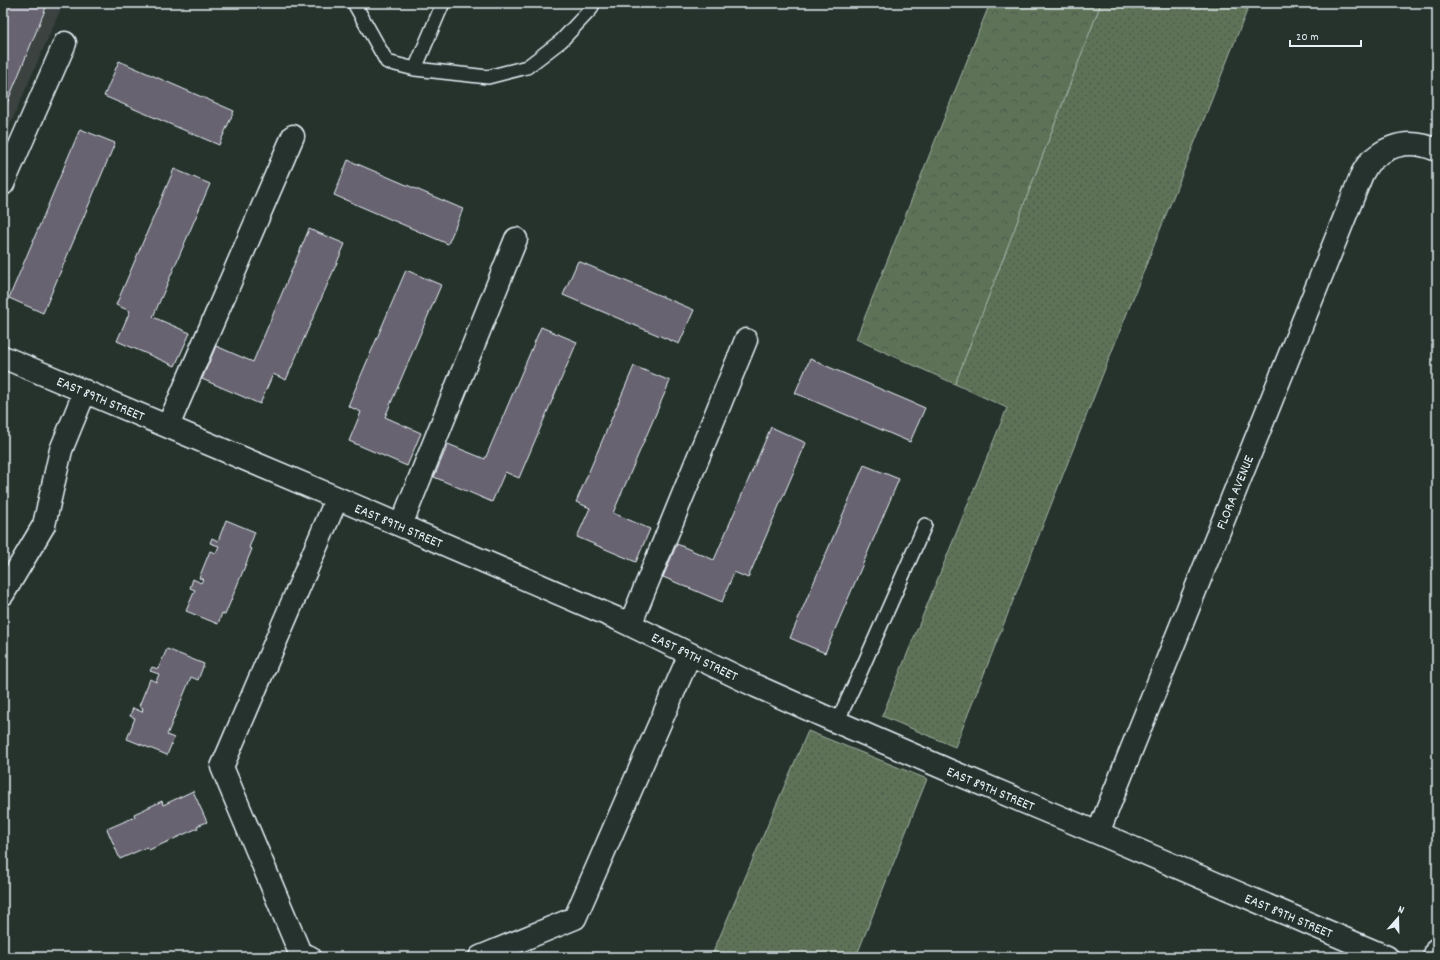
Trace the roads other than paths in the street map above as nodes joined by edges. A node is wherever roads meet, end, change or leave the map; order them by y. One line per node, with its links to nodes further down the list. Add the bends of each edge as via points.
1 (354, 3): 5 (lane, via 387,62)
2 (443, 3): 5 (lane)
3 (593, 3): 5 (lane, via 591,9 561,41 527,67 488,77)
4 (65, 43): 8 (street)
5 (415, 70)
6 (293, 136): 13 (street)
7 (1437, 150): 21 (street, FLORA AVENUE, via 1424,144 1396,145 1372,159 1362,174)
8 (3, 184)
9 (516, 239): 15 (street)
10 (746, 340): 18 (street)
11 (3, 357): 12 (street, EAST 89TH STREET)
12 (85, 391): 13 (street, EAST 89TH STREET); 17 (street, via 62,450 44,525)
13 (168, 426): 14 (street, EAST 89TH STREET)
14 (337, 498): 15 (street, EAST 89TH STREET); 23 (street, via 222,766 300,953)
15 (401, 525): 18 (street, EAST 89TH STREET)
16 (925, 526): 20 (lane)
17 (3, 594)
18 (630, 625): 19 (street, EAST 89TH STREET)
19 (690, 654): 20 (street, EAST 89TH STREET); 24 (street, via 575,918)
20 (837, 722): 21 (street, EAST 89TH STREET)
21 (1098, 833): 25 (street, EAST 89TH STREET)
22 (1437, 949): 26 (street)
23 (310, 957)
24 (480, 957)
25 (1387, 957)
26 (1434, 957)

